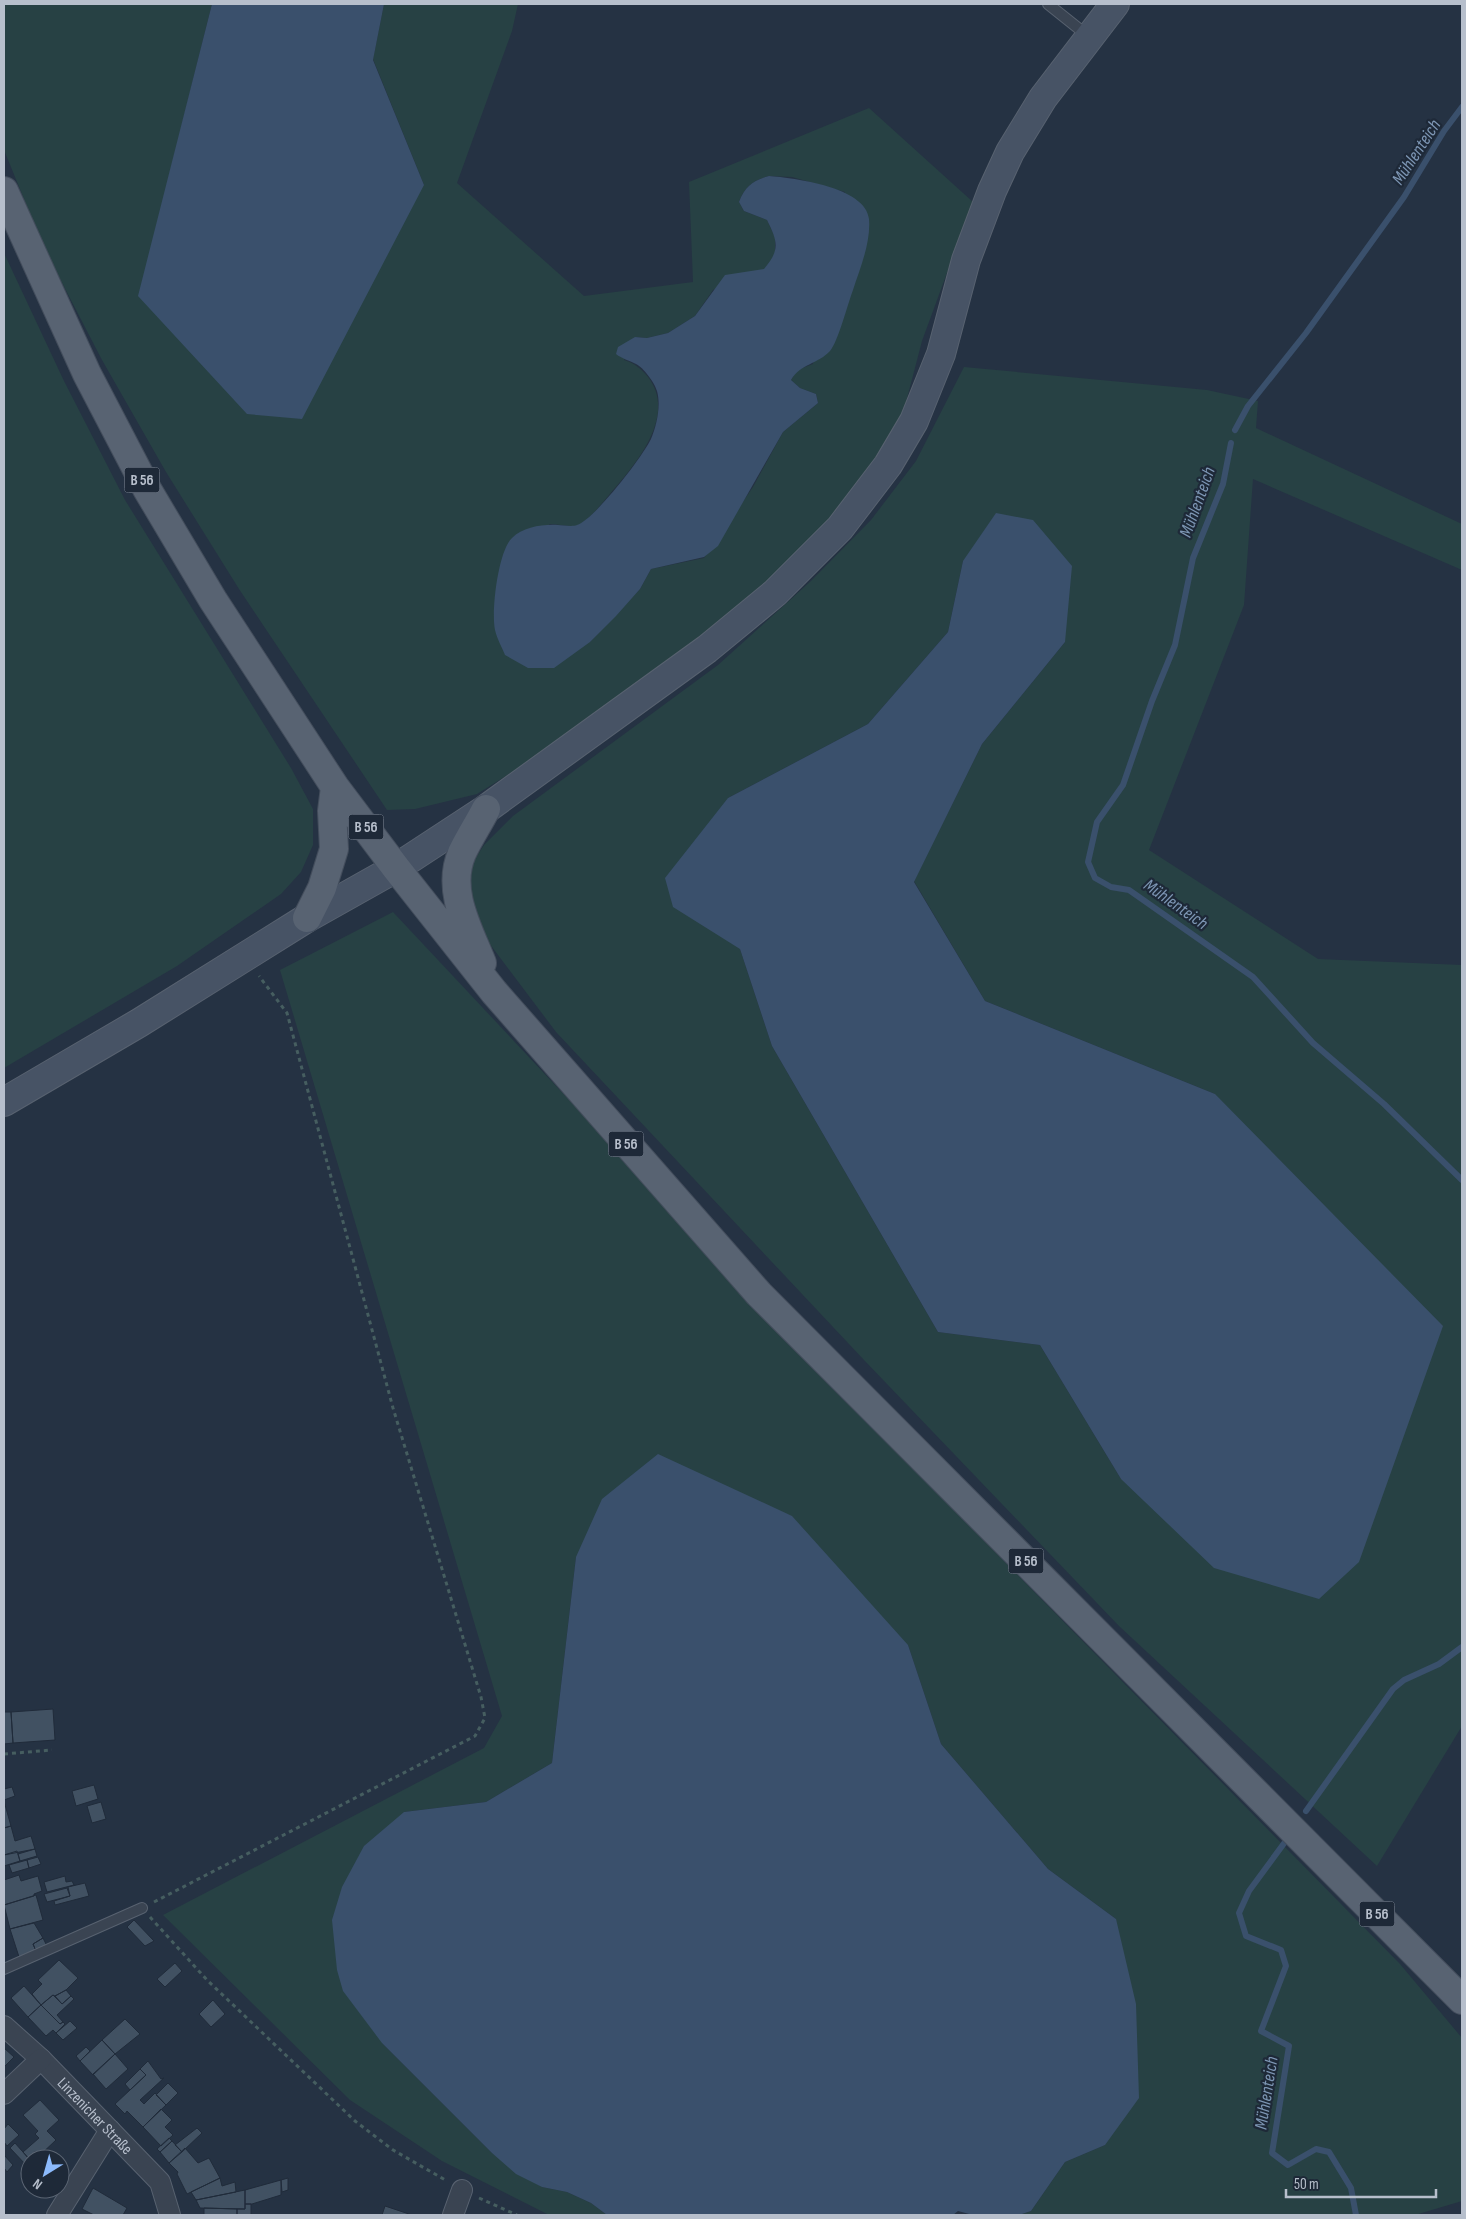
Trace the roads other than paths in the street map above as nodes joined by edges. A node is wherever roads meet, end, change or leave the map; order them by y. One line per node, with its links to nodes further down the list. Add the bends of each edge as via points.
1 (1048, 4): 3 (lane)
2 (1115, 4): 3 (main road)
3 (1089, 37): 6 (main road, via 1043,98 1010,152 966,260 941,354 914,421 888,465 840,528 774,593 708,649)
4 (4, 191): 5 (main road, B 56, via 87,374 147,488 214,600)
5 (336, 787): 7 (main road, B 56); 8 (main road, via 332,811 334,848 322,888)
6 (486, 809): 7 (main road); 9 (main road, via 462,854 456,876 458,904)
7 (396, 868): 8 (main road); 9 (main road, B 56)
8 (307, 918): 10 (main road)
9 (494, 992): 13 (main road, B 56, via 759,1294)
10 (4, 1102)
11 (142, 1908): 12 (lane)
12 (4, 1969)
13 (1462, 2000)
14 (4, 2026): 15 (street, Linzenicher Straße)
15 (41, 2059): 16 (street); 17 (street, Linzenicher Straße)
16 (4, 2094)
17 (110, 2130): 19 (street); 20 (street, Linzenicher Straße, via 160,2182)
18 (462, 2190): 21 (street)
19 (57, 2215)
20 (170, 2215)
21 (452, 2215)

